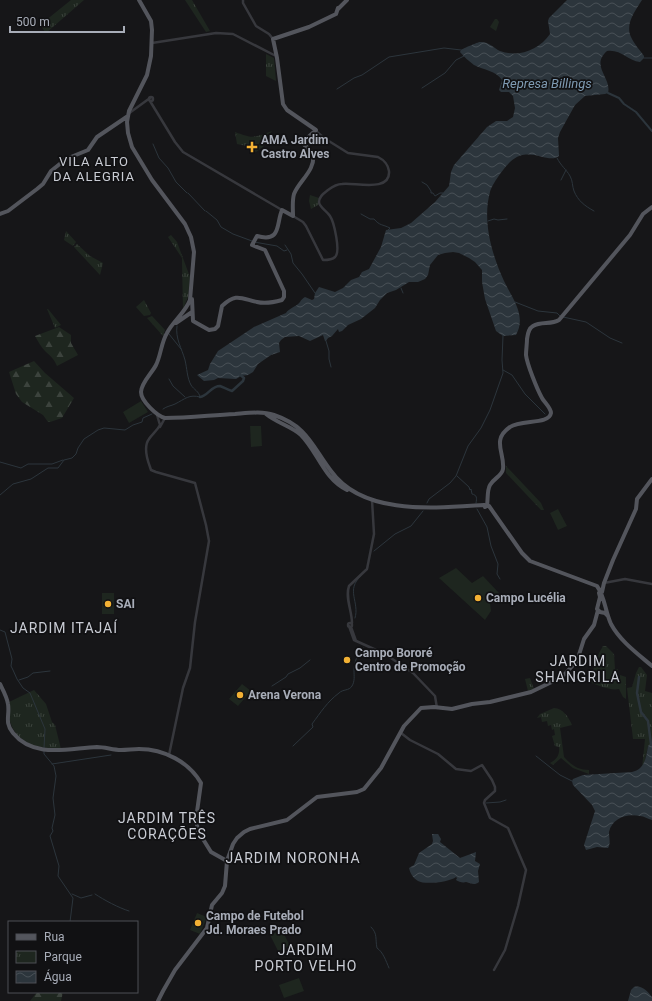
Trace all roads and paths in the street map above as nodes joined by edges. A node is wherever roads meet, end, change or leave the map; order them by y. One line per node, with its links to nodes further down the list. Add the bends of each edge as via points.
1 (139, 0): 5 (main road, via 151,21)
2 (243, 0): 4 (street, via 256,26)
3 (347, 0): 4 (main road, via 334,14)
4 (274, 38): 6 (main road)
5 (152, 43): 6 (street, via 227,33); 7 (main road, via 147,75)
6 (277, 55): 10 (main road, via 283,104 287,110)
7 (130, 107): 8 (street); 9 (main road)
8 (137, 108): 9 (street); 13 (street, via 145,101 151,100 183,152)
9 (128, 115): 14 (main road, via 97,137 88,150 66,160 51,171 37,189); 16 (main road, via 128,133 132,147 152,180 185,224 191,237 194,252)
10 (316, 130): 11 (main road, via 303,144 312,152 313,158 309,171 294,194); 15 (street, via 348,153 378,157 389,169 388,177 377,185 340,184 321,195 319,205 330,216 338,248 336,257 323,260 306,226)
11 (292, 205): 13 (main road); 15 (main road)
12 (652, 207): 31 (main road, via 643,214 632,234 565,314 556,322 538,324 529,330 526,354 550,414 545,420 520,422 509,427 501,438 499,445 503,471 490,485)
13 (284, 211): 15 (main road); 18 (main road, via 274,234 268,237 257,236 252,245 265,250 284,291 284,298 261,302 236,297 228,300 222,306 219,324 215,329 209,330 193,321)
14 (0, 214)
15 (293, 216)
16 (192, 294): 17 (main road); 18 (main road)
17 (188, 306): 18 (main road); 19 (main road)
18 (192, 312): 19 (main road)
19 (172, 326): 20 (main road, via 165,336 157,362)
20 (142, 388): 21 (main road, via 142,396); 23 (main road, via 148,403)
21 (157, 414): 23 (main road); 24 (street)
22 (272, 416): 23 (main road, via 257,412); 26 (main road, via 297,426); 27 (main road, via 293,429)
23 (165, 417): 24 (street); 25 (street)
24 (159, 420): 25 (street, via 160,424)
25 (155, 434): 45 (street, via 146,445 150,469 195,483 209,538 190,668 183,688)
26 (305, 434): 27 (main road); 28 (main road)
27 (305, 441): 28 (main road); 30 (main road, via 334,482)
28 (311, 442): 30 (main road, via 336,478)
29 (652, 479): 33 (main road, via 637,499 636,509)
30 (373, 502): 31 (main road, via 410,507); 43 (street, via 374,534 367,569 349,587 353,638 413,672 436,697)
31 (486, 505): 32 (main road, via 530,561); 35 (main road, via 529,562 591,584)
32 (596, 584): 33 (main road); 35 (main road)
33 (603, 584): 34 (street, via 626,579); 35 (main road); 36 (main road)
34 (652, 584)
35 (598, 589): 36 (main road); 37 (main road)
36 (602, 594): 37 (main road)
37 (601, 601): 38 (main road); 39 (main road, via 597,607)
38 (606, 607): 39 (main road); 40 (main road)
39 (600, 611): 40 (main road); 43 (main road, via 593,628 584,639 578,661 562,677 534,691 497,701 454,709)
40 (608, 616): 41 (main road, via 614,629 628,645)
41 (652, 666)
42 (0, 684): 45 (main road, via 8,702 8,722 13,733 26,743 44,750 96,747 138,749)
43 (437, 708): 44 (main road, via 421,708)
44 (400, 732): 46 (main road, via 381,768 364,789 318,797 287,820 247,830 232,844); 47 (street, via 407,739 438,754 456,769 471,771 482,765 495,787 494,792 484,801 489,815 492,820 508,828 526,870 506,948)
45 (169, 756): 46 (main road, via 186,765 202,782 196,823 198,831 211,852)
46 (227, 861): 48 (main road, via 225,886 212,905 207,928 175,970)
47 (494, 970)
48 (158, 1001)

